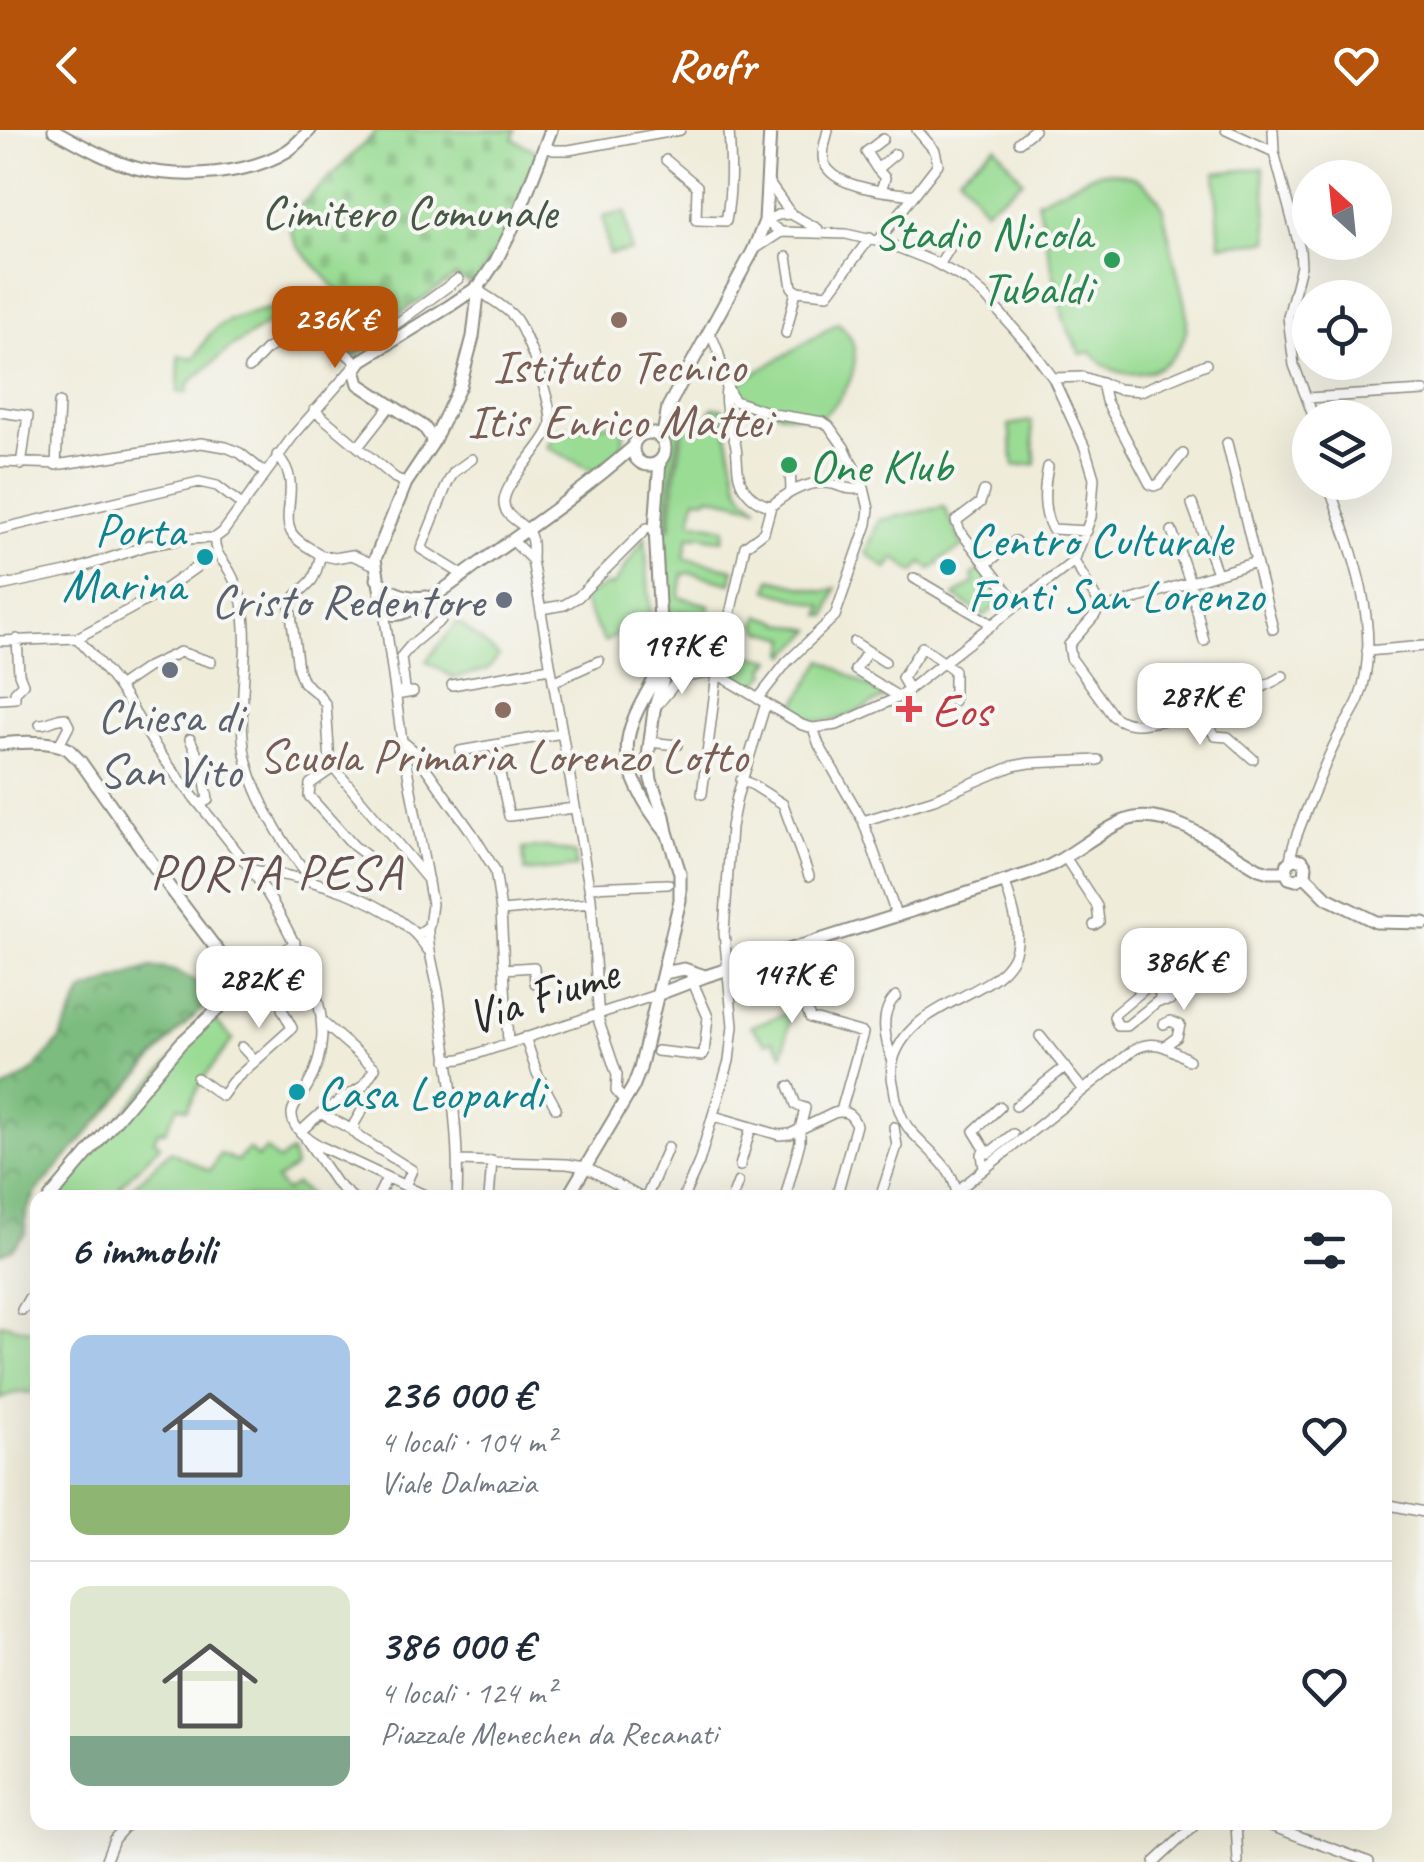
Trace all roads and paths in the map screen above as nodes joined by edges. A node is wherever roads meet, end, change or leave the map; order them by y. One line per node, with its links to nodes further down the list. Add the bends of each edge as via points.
1 (54, 130): 2 (main road, via 139,169 180,174 219,174 255,164 287,151)
2 (310, 130)
3 (551, 130): 14 (main road)
4 (680, 130): 14 (street, via 569,150)
5 (729, 130): 17 (street, via 726,221 696,220 697,186)
6 (770, 130): 19 (main road)
7 (828, 130): 20 (street, via 822,157 831,172)
8 (918, 130): 21 (street, via 938,161)
9 (1034, 130): 13 (street)
10 (1273, 130): 15 (street)
11 (1230, 132): 15 (street)
12 (883, 139): 18 (street, via 866,152)
13 (1019, 142)
14 (545, 146): 32 (main road, via 515,223)
15 (1274, 152): 48 (street, via 1300,249 1288,316 1294,365)
16 (895, 154): 18 (street)
17 (666, 160)
18 (877, 169): 20 (street, via 884,178)
19 (767, 181): 22 (street); 23 (main road)
20 (881, 190): 21 (street)
21 (914, 195): 26 (street)
22 (790, 214): 23 (street); 25 (street)
23 (765, 220): 24 (street); 28 (main road)
24 (781, 232): 25 (street); 28 (street)
25 (826, 232): 26 (street)
26 (875, 239): 30 (street); 33 (street, via 828,294)
27 (949, 249): 30 (street)
28 (752, 251): 36 (main road)
29 (788, 257): 33 (street)
30 (939, 265): 42 (street, via 984,295)
31 (458, 279): 38 (street, via 388,331)
32 (479, 288): 34 (main road); 35 (main road); 85 (street, via 518,322 551,425 504,496 511,518)
33 (796, 291): 37 (street)
34 (448, 307): 35 (main road, via 468,310); 38 (main road)
35 (475, 320): 54 (main road, via 464,373)
36 (708, 332): 46 (street, via 718,345); 51 (main road)
37 (786, 333)
38 (382, 347): 39 (main road)
39 (360, 361): 41 (street, via 318,337 275,345); 43 (main road); 45 (street)
40 (1206, 364): 44 (street, via 1141,392)
41 (249, 368)
42 (1053, 378): 44 (street); 86 (street, via 1092,470)
43 (360, 384): 45 (street); 50 (main road)
44 (1102, 384): 62 (street, via 1150,484 1159,484)
45 (335, 386): 52 (street)
46 (726, 387): 75 (street, via 735,401 752,408 823,422 844,446); 82 (street, via 740,481 752,498)
47 (1424, 390): 48 (street)
48 (1307, 398)
49 (60, 403): 69 (street)
50 (391, 404): 55 (main road); 60 (street)
51 (668, 407): 56 (main road); 57 (main road)
52 (314, 410): 60 (street); 63 (street)
53 (0, 412): 68 (street, via 28,416)
54 (444, 417): 55 (main road); 59 (main road)
55 (418, 422): 59 (main road)
56 (646, 434): 57 (main road); 61 (main road)
57 (662, 440): 66 (main road)
58 (1227, 443): 94 (street)
59 (432, 444): 74 (main road)
60 (358, 447): 74 (street)
61 (634, 447): 67 (main road); 72 (main road)
62 (1183, 454)
63 (278, 455): 73 (street); 91 (street, via 292,487 288,522 297,540)
64 (472, 459): 99 (street, via 448,482 421,549)
65 (0, 462): 68 (street)
66 (660, 462): 67 (main road); 78 (main road)
67 (643, 464): 72 (main road); 78 (main road)
68 (21, 465): 69 (street)
69 (56, 465): 73 (street, via 201,443 240,453)
70 (790, 466): 76 (street)
71 (1048, 466): 86 (street, via 1047,521 1052,529)
72 (610, 468): 85 (main road)
73 (265, 473): 81 (street)
74 (406, 483): 97 (main road)
75 (864, 488): 76 (street, via 812,484); 141 (street, via 870,509 865,532 834,616 787,662)
76 (792, 491): 82 (street)
77 (984, 491): 95 (street, via 980,503 956,521)
78 (656, 496): 112 (main road)
79 (1333, 500): 122 (street, via 1363,593)
80 (1192, 504): 98 (street)
81 (243, 506): 84 (street, via 199,482); 90 (street)
82 (771, 506): 130 (street, via 764,532 746,546)
83 (647, 528): 108 (street, via 578,598)
84 (0, 529)
85 (527, 530): 88 (main road); 92 (street)
86 (1087, 531): 93 (street)
87 (1172, 531): 101 (street)
88 (512, 540): 92 (street); 99 (main road)
89 (1014, 541): 95 (street)
90 (213, 546): 102 (street, via 186,539 146,546); 174 (street, via 242,602 246,759 271,818)
91 (321, 555): 97 (street, via 352,555); 158 (street, via 290,606 298,670 326,705)
92 (532, 560): 108 (street)
93 (1074, 561): 105 (street); 106 (street)
94 (1256, 562): 98 (street); 113 (street)
95 (986, 564): 106 (street)
96 (198, 566): 115 (street)
97 (376, 572): 103 (main road); 107 (main road)
98 (1217, 573): 101 (street)
99 (464, 575): 104 (main road)
100 (914, 578): 111 (street)
101 (1190, 582): 105 (street); 117 (street)
102 (0, 586)
103 (398, 593): 104 (main road); 107 (main road)
104 (431, 597): 109 (main road)
105 (1100, 605): 144 (street, via 1069,644 1070,658 1113,716 1134,725)
106 (1018, 606): 111 (street)
107 (383, 608): 109 (main road); 114 (street)
108 (540, 609): 129 (street)
109 (403, 614): 114 (street)
110 (441, 620): 138 (street, via 401,657 405,689)
111 (993, 625): 127 (street)
112 (659, 628): 123 (street); 128 (main road)
113 (1273, 629)
114 (388, 636): 138 (street)
115 (77, 638): 116 (street); 135 (street)
116 (17, 639): 118 (street); 140 (street, via 23,684 16,698)
117 (1204, 640)
118 (0, 641)
119 (854, 642): 121 (street)
120 (1424, 646): 122 (street)
121 (868, 651): 126 (street); 139 (street, via 855,670)
122 (1367, 651): 170 (street, via 1358,702 1336,739)
123 (688, 655): 128 (street); 130 (street)
124 (211, 662): 135 (street, via 180,652)
125 (599, 662): 133 (street)
126 (885, 662)
127 (946, 662): 136 (street); 136 (street, via 922,648 902,678); 142 (street, via 954,670)
128 (662, 664): 132 (street); 143 (main road); 164 (main road, via 634,717 628,754 644,800)
129 (550, 668): 133 (street); 134 (street)
130 (714, 672): 132 (street); 141 (street); 160 (street)
131 (1283, 676): 144 (street)
132 (686, 678): 143 (street)
133 (553, 682): 147 (street)
134 (452, 685)
135 (118, 687): 161 (street)
136 (909, 690): 139 (street)
137 (413, 692): 138 (street)
138 (396, 694): 149 (street)
139 (899, 697): 146 (street, via 838,725)
140 (0, 699)
141 (762, 701): 146 (street); 159 (street)
142 (954, 701)
143 (654, 710): 150 (main road)
144 (1201, 713): 157 (street, via 1215,736 1228,737)
145 (40, 724): 153 (street, via 66,718)
146 (813, 728): 163 (street)
147 (562, 732): 154 (street); 162 (street)
148 (190, 739): 161 (street, via 208,800)
149 (402, 742): 165 (street); 179 (street, via 485,852 495,870)
150 (649, 742): 152 (street); 164 (main road, via 650,780)
151 (0, 744): 153 (main road)
152 (678, 744)
153 (59, 745): 198 (main road, via 80,761 216,948)
154 (494, 746): 155 (street); 162 (street, via 509,816)
155 (460, 751)
156 (1098, 760): 163 (street, via 1013,766)
157 (1254, 760)
158 (333, 768): 166 (street); 167 (street, via 310,784 309,796)
159 (742, 780): 172 (street, via 783,804); 193 (street, via 725,899)
160 (702, 794)
161 (200, 804): 171 (street)
162 (575, 808): 177 (street)
163 (863, 821): 181 (street)
164 (667, 832): 187 (main road, via 680,873)
165 (421, 845): 166 (street); 169 (street)
166 (404, 852): 169 (street)
167 (366, 855)
168 (1064, 857): 170 (main road, via 1123,822 1149,818 1191,830 1269,872); 175 (main road); 183 (street, via 1097,906)
169 (422, 864): 180 (street)
170 (1293, 864): 173 (main road, via 1306,866); 173 (main road, via 1292,879)
171 (251, 870): 174 (street); 186 (street)
172 (809, 876)
173 (1305, 876): 182 (main road, via 1327,898 1376,922)
174 (314, 881): 185 (street, via 390,912)
175 (1005, 882): 181 (main road); 217 (street, via 1018,928 1014,956 1005,970 916,1025)
176 (668, 884): 177 (street)
177 (589, 887): 178 (street)
178 (591, 903): 179 (street); 203 (street)
179 (500, 910): 191 (street)
180 (432, 912): 184 (street); 185 (street)
181 (897, 917): 189 (main road)
182 (1424, 922)
183 (1094, 925)
184 (429, 926): 185 (street); 188 (street)
185 (418, 935): 188 (street)
186 (295, 942): 192 (street); 198 (street, via 256,975)
187 (670, 944): 194 (main road); 195 (main road)
188 (430, 952): 214 (street)
189 (786, 952): 193 (main road); 227 (street, via 810,1018 864,1033)
190 (1142, 968): 199 (street)
191 (504, 969): 197 (street, via 534,967); 209 (street)
192 (305, 970): 204 (street); 216 (street, via 290,981 282,1010 292,1028)
193 (727, 970): 195 (main road); 229 (street, via 733,1026)
194 (664, 973): 195 (main road); 200 (main road)
195 (686, 977): 200 (main road); 213 (street, via 708,1017 704,1052)
196 (1194, 981): 202 (street, via 1170,1000)
197 (535, 983)
198 (228, 985): 245 (main road, via 217,1010 180,1043)
199 (1147, 987): 202 (street, via 1156,988); 206 (street, via 1116,1013 1115,1022)
200 (659, 994): 203 (street, Via Fiume); 223 (main road)
201 (896, 996): 217 (street, via 885,1020)
202 (1158, 1000): 206 (street)
203 (599, 1012): 208 (street, Via Fiume); 223 (street, via 616,1091)
204 (321, 1021): 221 (street, via 375,1068); 234 (street, via 324,1040 292,1115)
205 (1164, 1024): 210 (street, via 1180,1025)
206 (1127, 1026): 212 (street)
207 (1040, 1036): 218 (street)
208 (526, 1037): 209 (street, Via Fiume); 226 (street)
209 (508, 1042): 214 (street, Via Fiume)
210 (1165, 1046): 212 (street); 215 (street)
211 (242, 1047): 216 (street)
212 (1135, 1048): 222 (street)
213 (657, 1052)
214 (448, 1060): 239 (street)
215 (1189, 1060)
216 (253, 1062): 219 (street, via 222,1096)
217 (893, 1062): 260 (street, via 901,1115)
218 (1065, 1067): 222 (street); 224 (street)
219 (196, 1078)
220 (789, 1086): 232 (street, via 804,1108)
221 (358, 1090): 228 (street); 233 (street, via 368,1102)
222 (1083, 1090): 242 (street)
223 (625, 1101): 241 (main road)
224 (1016, 1106)
225 (1000, 1107): 237 (street, via 974,1131)
226 (556, 1108)
227 (842, 1111): 232 (street); 258 (street, via 856,1125)
228 (321, 1113): 233 (street); 234 (street)
229 (714, 1116): 230 (street); 255 (street)
230 (751, 1127): 232 (street, via 779,1135); 240 (street)
231 (894, 1127): 259 (street, via 896,1146)
232 (800, 1130): 257 (street)
233 (355, 1132): 249 (street, via 412,1170)
234 (302, 1134): 243 (street); 246 (street)
235 (1012, 1134): 237 (street, via 989,1153)
236 (668, 1146): 254 (street)
237 (986, 1148): 242 (street)
238 (492, 1161): 239 (street); 241 (street); 251 (street)
239 (458, 1162): 250 (street)
240 (740, 1166)
241 (585, 1167): 252 (main road); 253 (street)
242 (984, 1169): 261 (street)
243 (387, 1178): 247 (street); 248 (street)
244 (738, 1182): 256 (street)
245 (57, 1190)
246 (344, 1190)
247 (380, 1190)
248 (406, 1190)
249 (408, 1190)
250 (457, 1190)
251 (490, 1190)
252 (572, 1190)
253 (629, 1190)
254 (648, 1190)
255 (686, 1190)
256 (735, 1190)
257 (787, 1190)
258 (838, 1190)
259 (882, 1190)
260 (956, 1190)
261 (961, 1190)
262 (1392, 1505): 263 (street)
263 (1424, 1512)
264 (122, 1830): 268 (street)
265 (1189, 1830): 269 (street)
266 (1236, 1830): 270 (street)
267 (1282, 1830): 271 (street)
268 (104, 1862)
269 (1154, 1862)
270 (1238, 1862)
271 (1370, 1862)

